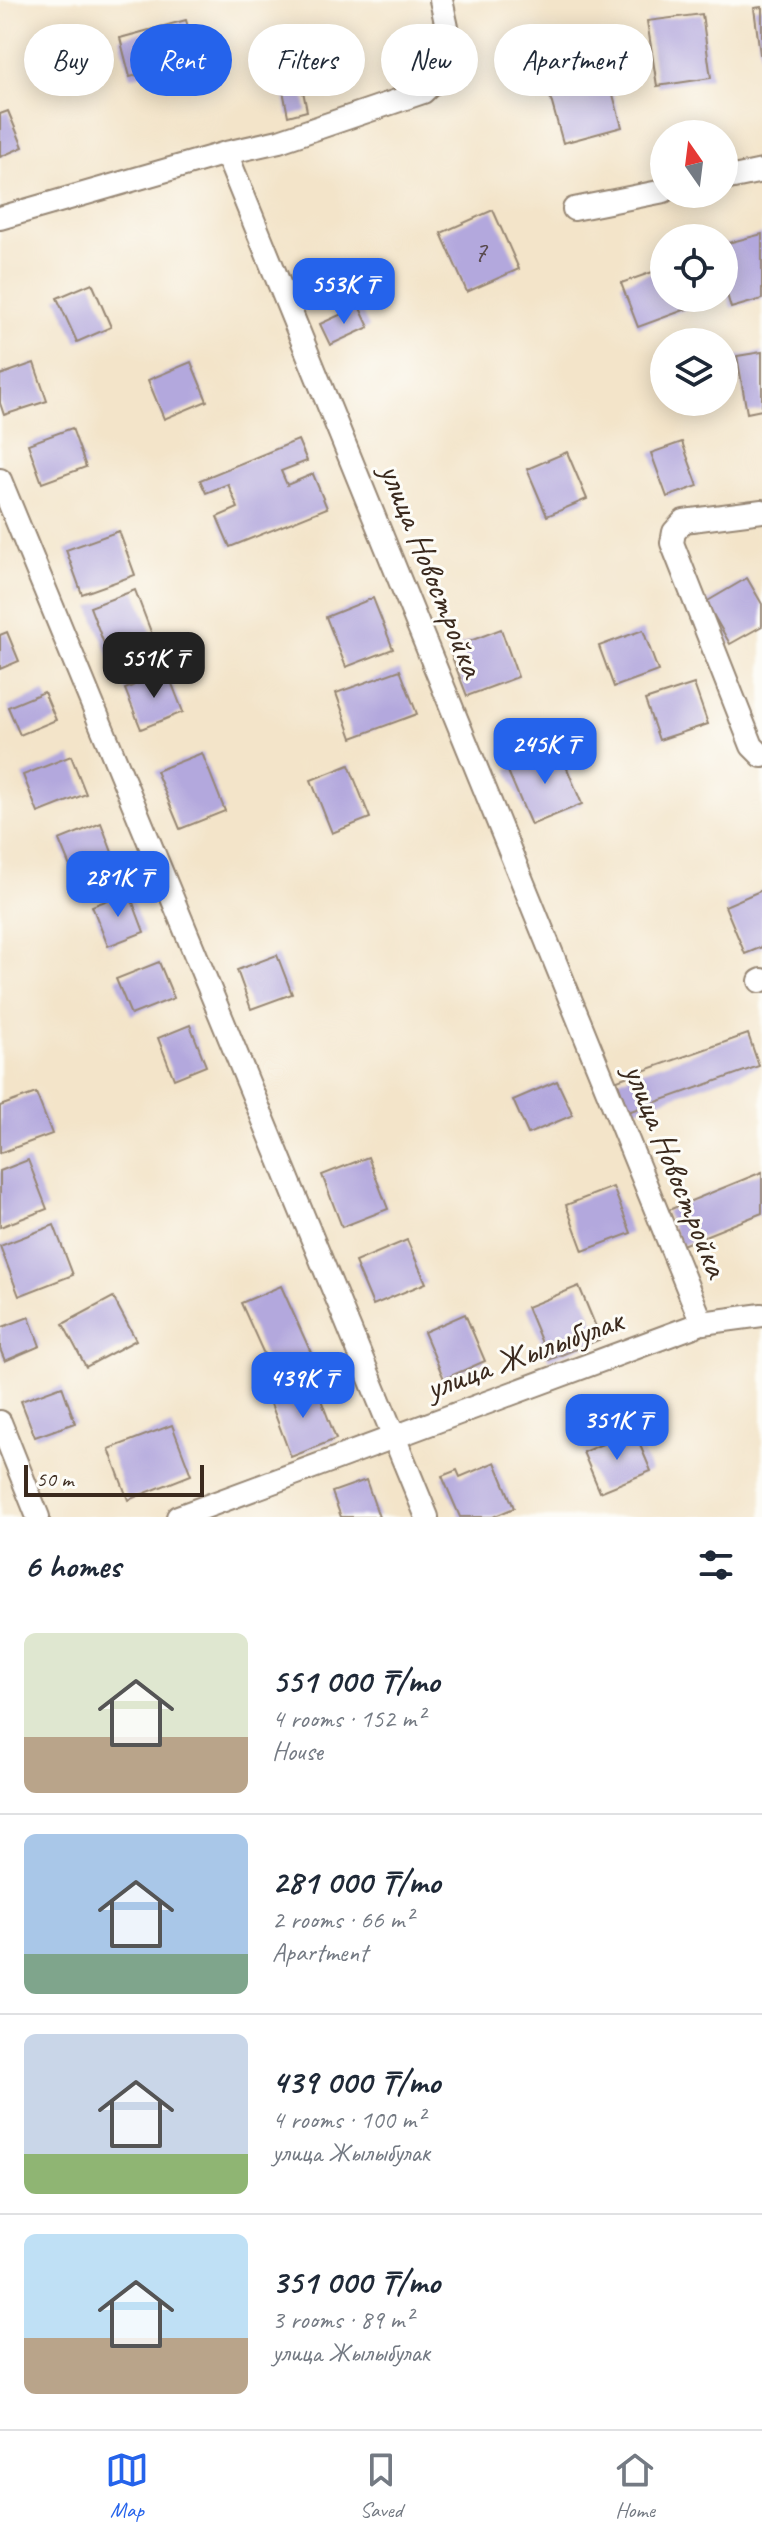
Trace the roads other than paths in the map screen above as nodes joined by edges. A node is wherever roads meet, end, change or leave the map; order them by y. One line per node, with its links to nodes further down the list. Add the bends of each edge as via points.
1 (441, 0): 2 (street, via 450,41 443,73 423,92 279,141)
2 (226, 153): 7 (street); 12 (street, улица Новостройка)
3 (762, 171): 4 (street)
4 (738, 176)
5 (650, 194): 6 (street)
6 (574, 209)
7 (0, 218)
8 (0, 480): 14 (street)
9 (762, 511): 10 (street, via 684,521 672,543 752,746)
10 (762, 756)
11 (762, 1315): 12 (street, улица Жылыбулак)
12 (702, 1323): 14 (street, улица Жылыбулак)
13 (0, 1422): 15 (street)
14 (395, 1438): 16 (street, улица Жылыбулак); 17 (street)
15 (38, 1517)
16 (178, 1517)
17 (427, 1517)

